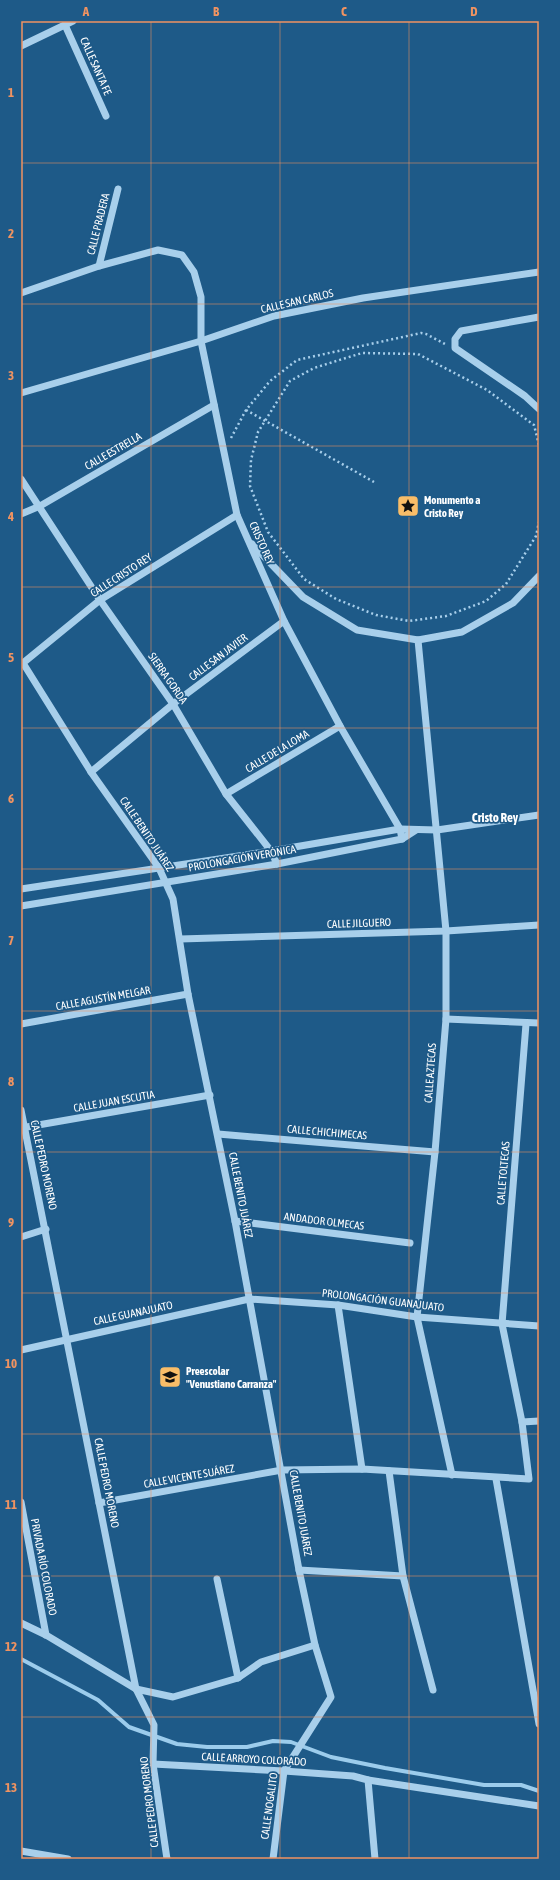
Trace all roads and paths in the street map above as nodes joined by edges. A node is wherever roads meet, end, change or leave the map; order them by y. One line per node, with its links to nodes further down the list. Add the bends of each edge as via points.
1 (73, 21): 2 (street)
2 (65, 25): 3 (street); 4 (street, CALLE SANTA FE)
3 (21, 46)
4 (106, 116)
5 (118, 189): 7 (street, CALLE PRADERA)
6 (158, 250): 7 (street, CALLE PRADERA); 11 (street, CRISTO REY, via 182,256 194,272 201,297)
7 (99, 266): 9 (street, CALLE PRADERA)
8 (539, 272): 11 (street, CALLE SAN CARLOS, via 326,305 274,316)
9 (21, 293)
10 (539, 317): 12 (street, via 462,331 455,339)
11 (201, 341): 13 (street, CALLE SAN CARLOS); 14 (street, CRISTO REY)
12 (455, 348): 15 (street); 16 (path, via 421,333 297,360 270,381)
13 (21, 394)
14 (214, 405): 19 (street, CRISTO REY); 22 (street, CALLE ESTRELLA)
15 (539, 409)
16 (246, 410): 17 (path); 19 (path)
17 (265, 421): 18 (path, via 290,381 314,368 362,353 418,354 487,390 534,425); 21 (path); 25 (path, via 258,432 252,453 250,486 268,532 304,579 336,599 376,615 409,621 446,616 486,601 506,584 536,536)
18 (539, 445)
19 (224, 451): 24 (street, CRISTO REY)
20 (21, 479): 22 (street, SIERRA GORDA)
21 (374, 482)
22 (40, 506): 23 (street, CALLE ESTRELLA); 28 (street, SIERRA GORDA)
23 (21, 514)
24 (237, 515): 26 (street, CRISTO REY); 28 (street, CALLE CRISTO REY)
25 (539, 522)
26 (249, 542): 29 (street, CRISTO REY); 30 (street, via 303,597 356,630)
27 (539, 576): 30 (street, via 513,604 462,632)
28 (100, 600): 31 (street, CALLE CRISTO REY); 32 (street, SIERRA GORDA)
29 (284, 621): 32 (street, CALLE SAN JAVIER); 33 (street, CRISTO REY)
30 (418, 640): 39 (street, CALLE AZTECAS)
31 (24, 666): 34 (street, CALLE BENITO JUÁREZ)
32 (173, 704): 34 (street, CALLE SAN JAVIER); 35 (street, SIERRA GORDA)
33 (340, 726): 35 (street, CALLE DE LA LOMA); 37 (street, CRISTO REY)
34 (91, 772): 43 (street, CALLE BENITO JUÁREZ)
35 (226, 794): 41 (street, SIERRA GORDA)
36 (539, 815): 39 (street, PROLONGACIÓN VERÓNICA)
37 (400, 828): 38 (street, PROLONGACIÓN VERÓNICA); 40 (street, CRISTO REY); 41 (street, PROLONGACIÓN VERÓNICA)
38 (416, 830): 39 (street, PROLONGACIÓN VERÓNICA); 40 (street, PROLONGACIÓN VERÓNICA)
39 (437, 830): 48 (street, CALLE AZTECAS)
40 (402, 839): 42 (street, PROLONGACIÓN VERÓNICA)
41 (271, 851): 42 (street, SIERRA GORDA); 43 (street, PROLONGACIÓN VERÓNICA)
42 (277, 864): 44 (street, PROLONGACIÓN VERÓNICA)
43 (158, 868): 44 (street, CALLE BENITO JUÁREZ); 45 (street, PROLONGACIÓN VERÓNICA)
44 (166, 882): 46 (street, PROLONGACIÓN VERÓNICA); 49 (street, CALLE BENITO JUÁREZ, via 173,899)
45 (21, 889)
46 (21, 906)
47 (539, 925): 48 (street, CALLE JILGUERO)
48 (446, 931): 49 (street, CALLE JILGUERO); 51 (street, CALLE AZTECAS)
49 (180, 940): 50 (street, CALLE BENITO JUÁREZ)
50 (188, 994): 53 (street, CALLE AGUSTÍN MELGAR); 55 (street, CALLE BENITO JUÁREZ)
51 (446, 1019): 54 (street); 59 (street, CALLE AZTECAS)
52 (539, 1023): 54 (street)
53 (21, 1024)
54 (526, 1024): 67 (street, CALLE TOLTECAS)
55 (210, 1095): 57 (street, CALLE JUAN ESCUTIA); 58 (street, CALLE BENITO JUÁREZ)
56 (21, 1110): 57 (street, CALLE PEDRO MORENO)
57 (23, 1128): 61 (street, CALLE PEDRO MORENO)
58 (218, 1134): 59 (street, CALLE CHICHIMECAS); 60 (street, CALLE BENITO JUÁREZ)
59 (435, 1152): 66 (street, CALLE AZTECAS)
60 (235, 1221): 63 (street, ANDADOR OLMECAS); 64 (street, CALLE BENITO JUÁREZ)
61 (46, 1229): 62 (street); 69 (street, CALLE PEDRO MORENO)
62 (21, 1237)
63 (410, 1243)
64 (249, 1299): 65 (street, PROLONGACIÓN GUANAJUATO); 69 (street, CALLE GUANAJUATO); 74 (street, CALLE BENITO JUÁREZ)
65 (338, 1305): 66 (street, PROLONGACIÓN GUANAJUATO); 73 (street)
66 (417, 1317): 67 (street, PROLONGACIÓN GUANAJUATO); 76 (street, CALLE AZTECAS)
67 (502, 1324): 68 (street, PROLONGACIÓN GUANAJUATO); 72 (street, CALLE TOLTECAS)
68 (539, 1326)
69 (68, 1338): 70 (street, CALLE GUANAJUATO); 79 (street, CALLE PEDRO MORENO)
70 (21, 1350)
71 (539, 1421): 72 (street)
72 (522, 1422): 77 (street, CALLE TOLTECAS, via 529,1479)
73 (362, 1469): 74 (street, CALLE VICENTE SUÁREZ); 75 (street, CALLE VICENTE SUÁREZ)
74 (282, 1470): 79 (street, CALLE VICENTE SUÁREZ); 80 (street, CALLE BENITO JUÁREZ)
75 (389, 1471): 76 (street, CALLE VICENTE SUÁREZ); 81 (street)
76 (452, 1475): 77 (street, CALLE VICENTE SUÁREZ)
77 (496, 1479): 89 (street)
78 (21, 1502): 84 (street, PRIVADA RÍO COLORADO)
79 (99, 1503): 87 (street, CALLE PEDRO MORENO)
80 (299, 1570): 81 (street); 85 (street, CALLE BENITO JUÁREZ)
81 (403, 1576): 88 (street)
82 (217, 1579): 86 (street)
83 (21, 1623): 84 (street)
84 (46, 1635): 87 (street)
85 (315, 1645): 86 (street, via 261,1662); 90 (street, CALLE BENITO JUÁREZ, via 331,1697)
86 (238, 1678): 87 (street, via 173,1697)
87 (136, 1689): 91 (street, CALLE PEDRO MORENO, via 154,1725)
88 (434, 1690)
89 (539, 1724)
90 (293, 1758): 92 (street, CALLE NOGALITO)
91 (154, 1764): 92 (street, CALLE ARROYO COLORADO); 97 (street, CALLE PEDRO MORENO)
92 (284, 1771): 93 (street, CALLE ARROYO COLORADO, via 353,1776); 98 (street, CALLE NOGALITO)
93 (368, 1780): 94 (street); 99 (street)
94 (539, 1806)
95 (21, 1851): 96 (street)
96 (68, 1859)
97 (167, 1859)
98 (273, 1859)
99 (375, 1859)

